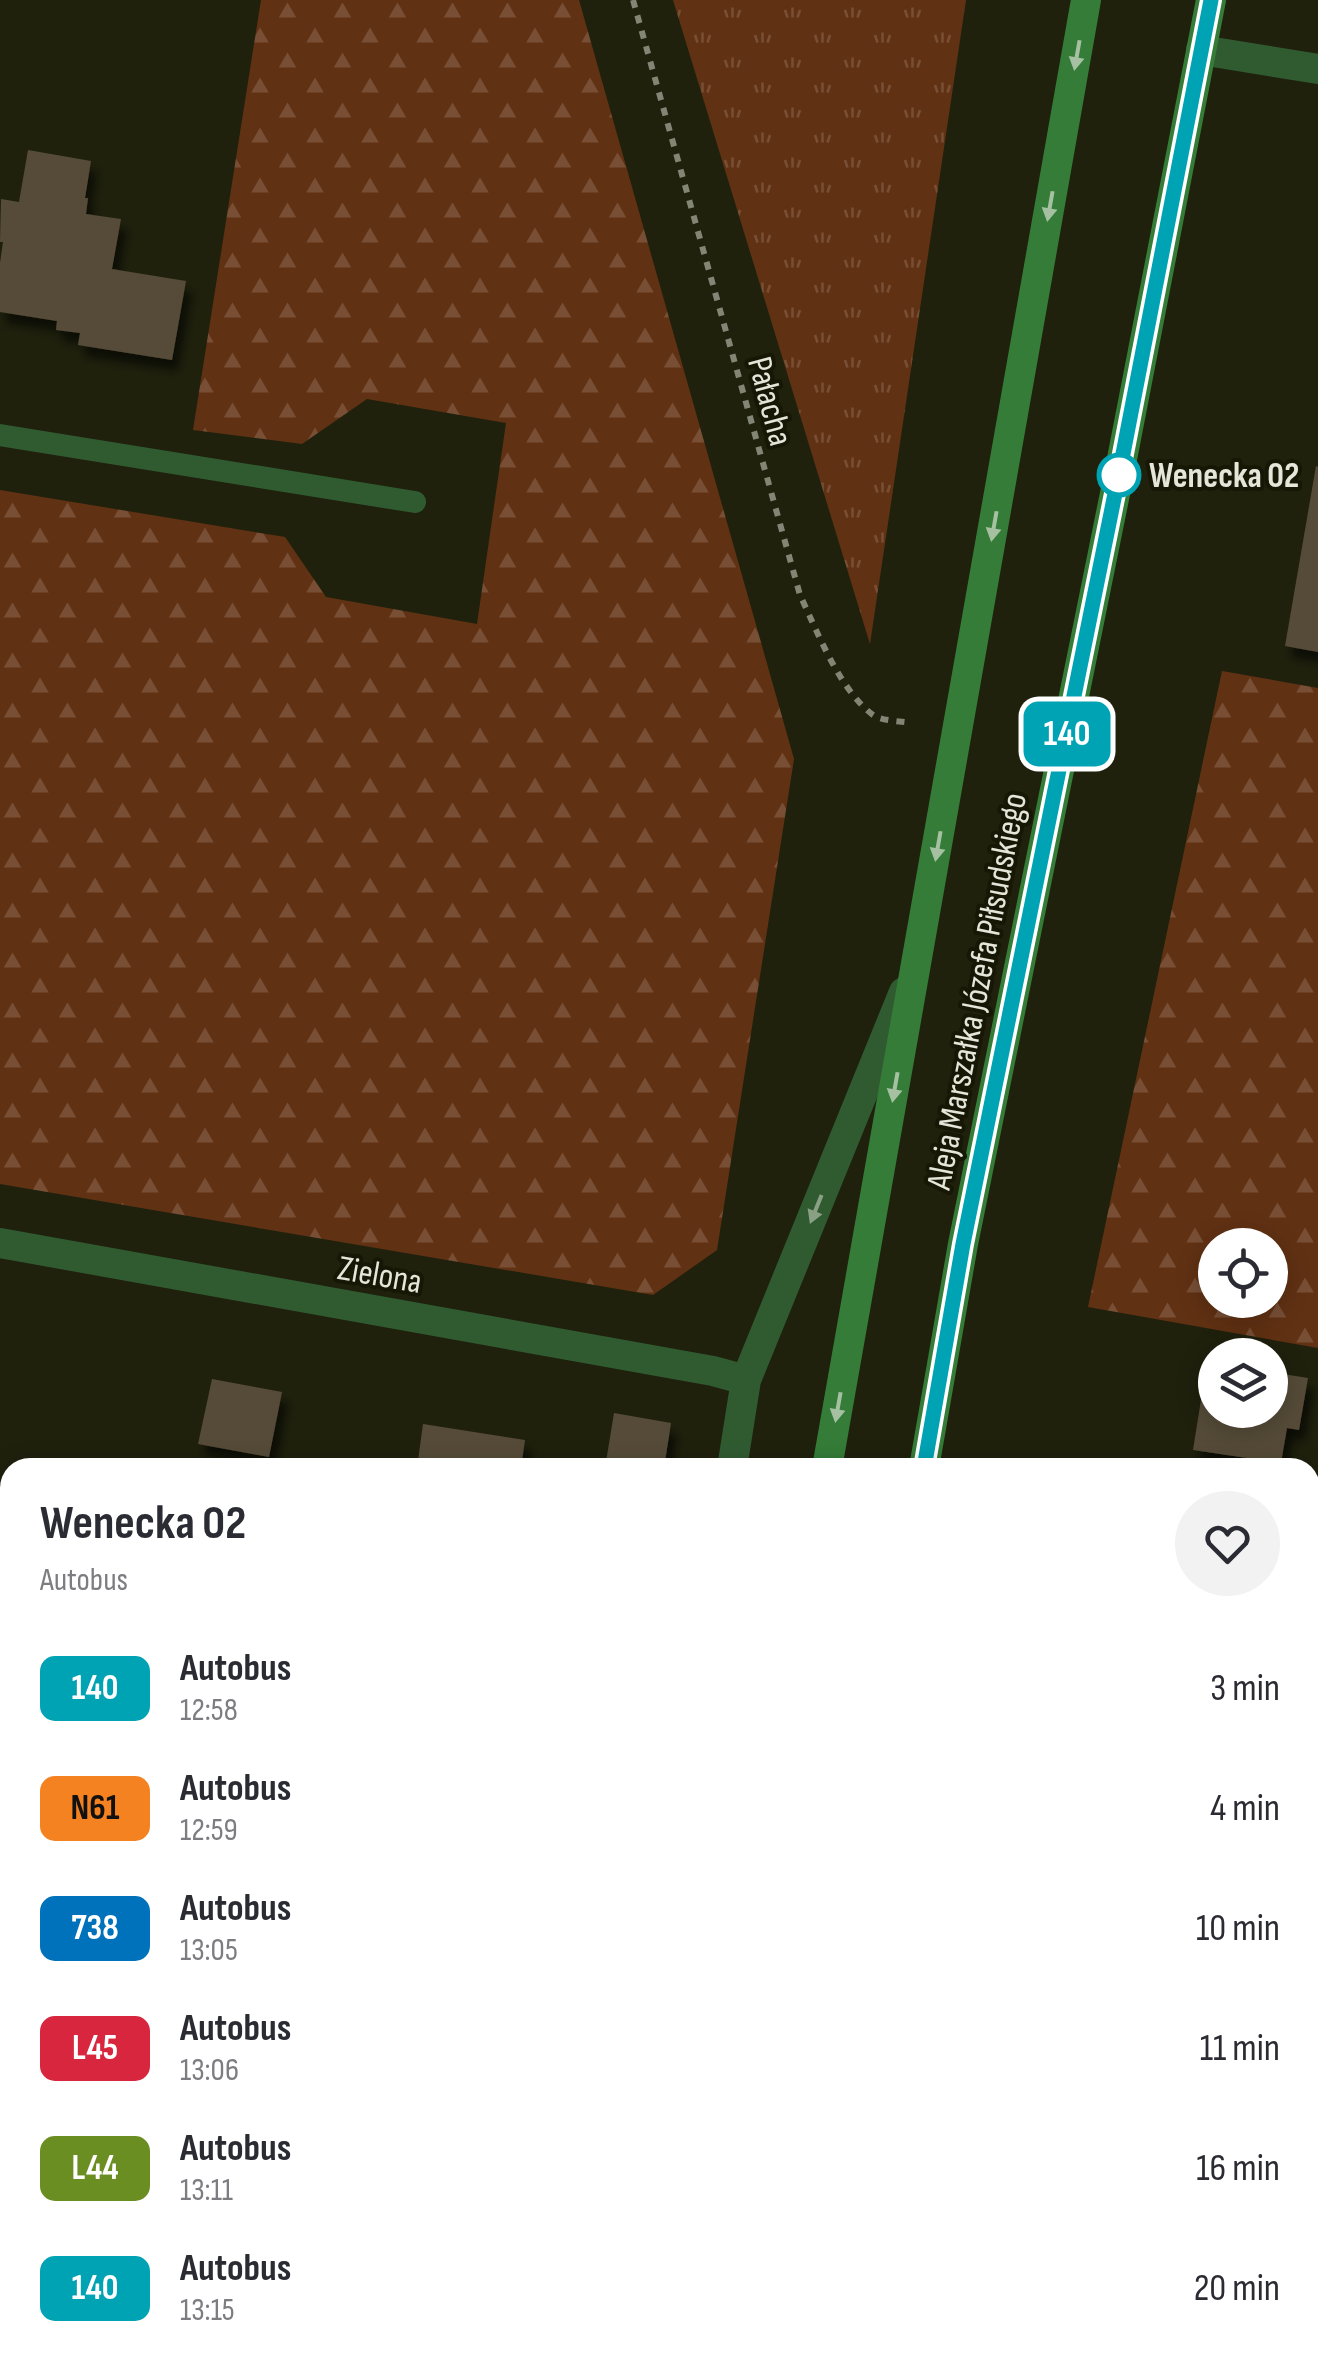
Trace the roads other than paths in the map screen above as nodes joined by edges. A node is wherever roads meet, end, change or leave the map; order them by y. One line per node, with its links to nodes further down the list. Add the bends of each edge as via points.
1 (1086, 0): 7 (main road, Aleja Marszałka Józefa Piłsudskiego, one-way to 7)
2 (1210, 0): 3 (main road, Aleja Marszałka Józefa Piłsudskiego)
3 (1201, 50): 4 (street); 12 (main road, Aleja Marszałka Józefa Piłsudskiego)
4 (1318, 69)
5 (0, 435): 6 (lane)
6 (415, 502)
7 (918, 957): 9 (street, one-way to 9); 11 (main road, Aleja Marszałka Józefa Piłsudskiego, one-way to 11)
8 (0, 1244): 9 (street, Zielona)
9 (746, 1380): 10 (street)
10 (734, 1458)
11 (830, 1458)
12 (926, 1458)

